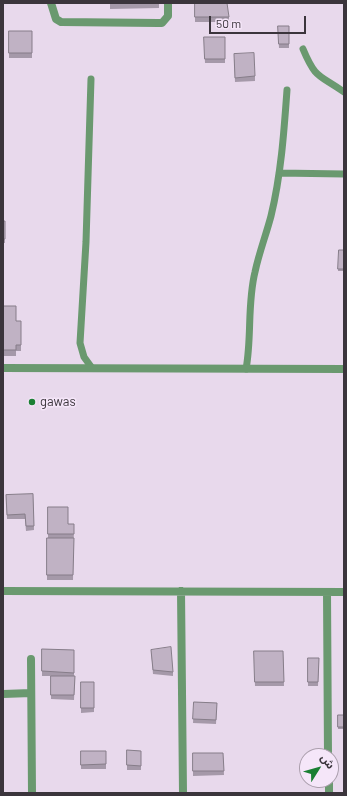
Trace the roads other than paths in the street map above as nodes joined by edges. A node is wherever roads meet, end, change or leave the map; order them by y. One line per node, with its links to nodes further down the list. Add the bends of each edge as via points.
1 (51, 3): 2 (street, via 56,19 60,22 162,23 168,16)
2 (168, 3)
3 (303, 49): 6 (lane, via 316,74)
4 (91, 79): 10 (lane, via 80,343 84,357)
5 (288, 90): 7 (lane)
6 (344, 92)
7 (279, 173): 8 (lane); 11 (lane, via 271,217 255,272)
8 (344, 174)
9 (3, 368): 10 (street)
10 (92, 368): 11 (street)
11 (246, 369): 12 (street)
12 (344, 369)
13 (3, 591): 14 (street)
14 (181, 592): 15 (street); 22 (street)
15 (327, 592): 16 (street); 20 (street)
16 (344, 592)
17 (31, 658): 18 (street)
18 (31, 693): 19 (street); 21 (street)
19 (3, 694)
20 (328, 748)
21 (32, 793)
22 (183, 793)

